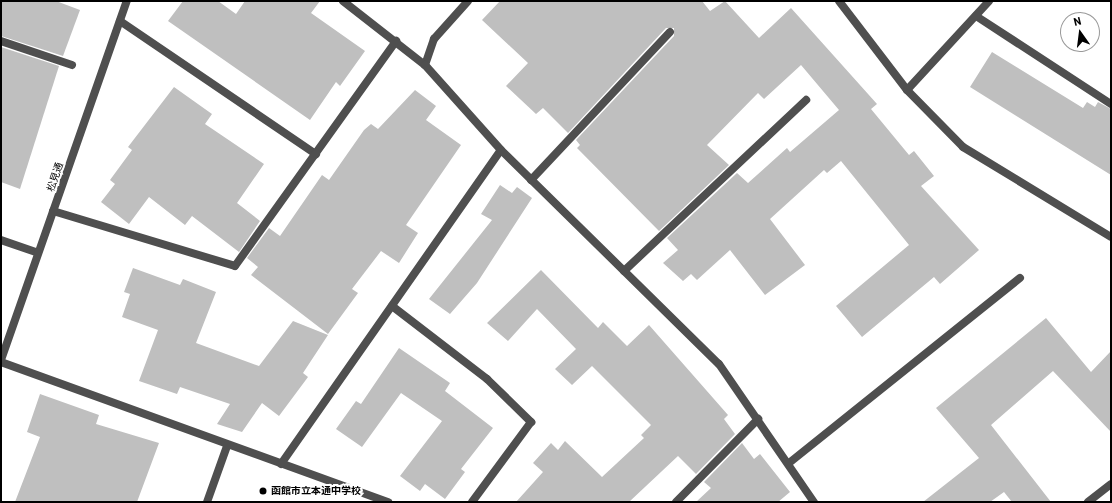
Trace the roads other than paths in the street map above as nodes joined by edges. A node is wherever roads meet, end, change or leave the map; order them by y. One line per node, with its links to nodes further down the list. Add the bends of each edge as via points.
1 (127, 1): 7 (street, 松見通)
2 (343, 1): 10 (street)
3 (468, 1): 11 (street, via 434,39)
4 (838, 1): 13 (street)
5 (989, 1): 6 (street)
6 (976, 16): 13 (street); 15 (street)
7 (120, 21): 17 (street); 19 (street, 松見通)
8 (670, 32): 18 (street)
9 (1, 41): 12 (street)
10 (396, 41): 11 (street); 17 (street)
11 (425, 65): 16 (street)
12 (72, 66)
13 (908, 90): 20 (street, via 962,147)
14 (806, 100): 23 (street)
15 (1111, 104)
16 (501, 150): 18 (street); 25 (street)
17 (316, 154): 19 (street, via 235,266)
18 (531, 180): 23 (street)
19 (53, 211): 22 (street, 松見通)
20 (1111, 237)
21 (1, 240): 22 (street)
22 (38, 253): 26 (street, 松見通)
23 (624, 271): 27 (street, via 718,364)
24 (1020, 278): 29 (street)
25 (392, 306): 30 (street); 34 (street, via 487,379 531,422)
26 (1, 361): 28 (street)
27 (758, 419): 29 (street); 35 (street)
28 (227, 446): 30 (street); 32 (street)
29 (789, 463): 36 (street)
30 (281, 464): 33 (street)
31 (1111, 484): 37 (street)
32 (207, 502)
33 (388, 502)
34 (472, 502)
35 (676, 502)
36 (814, 502)
37 (1088, 502)

